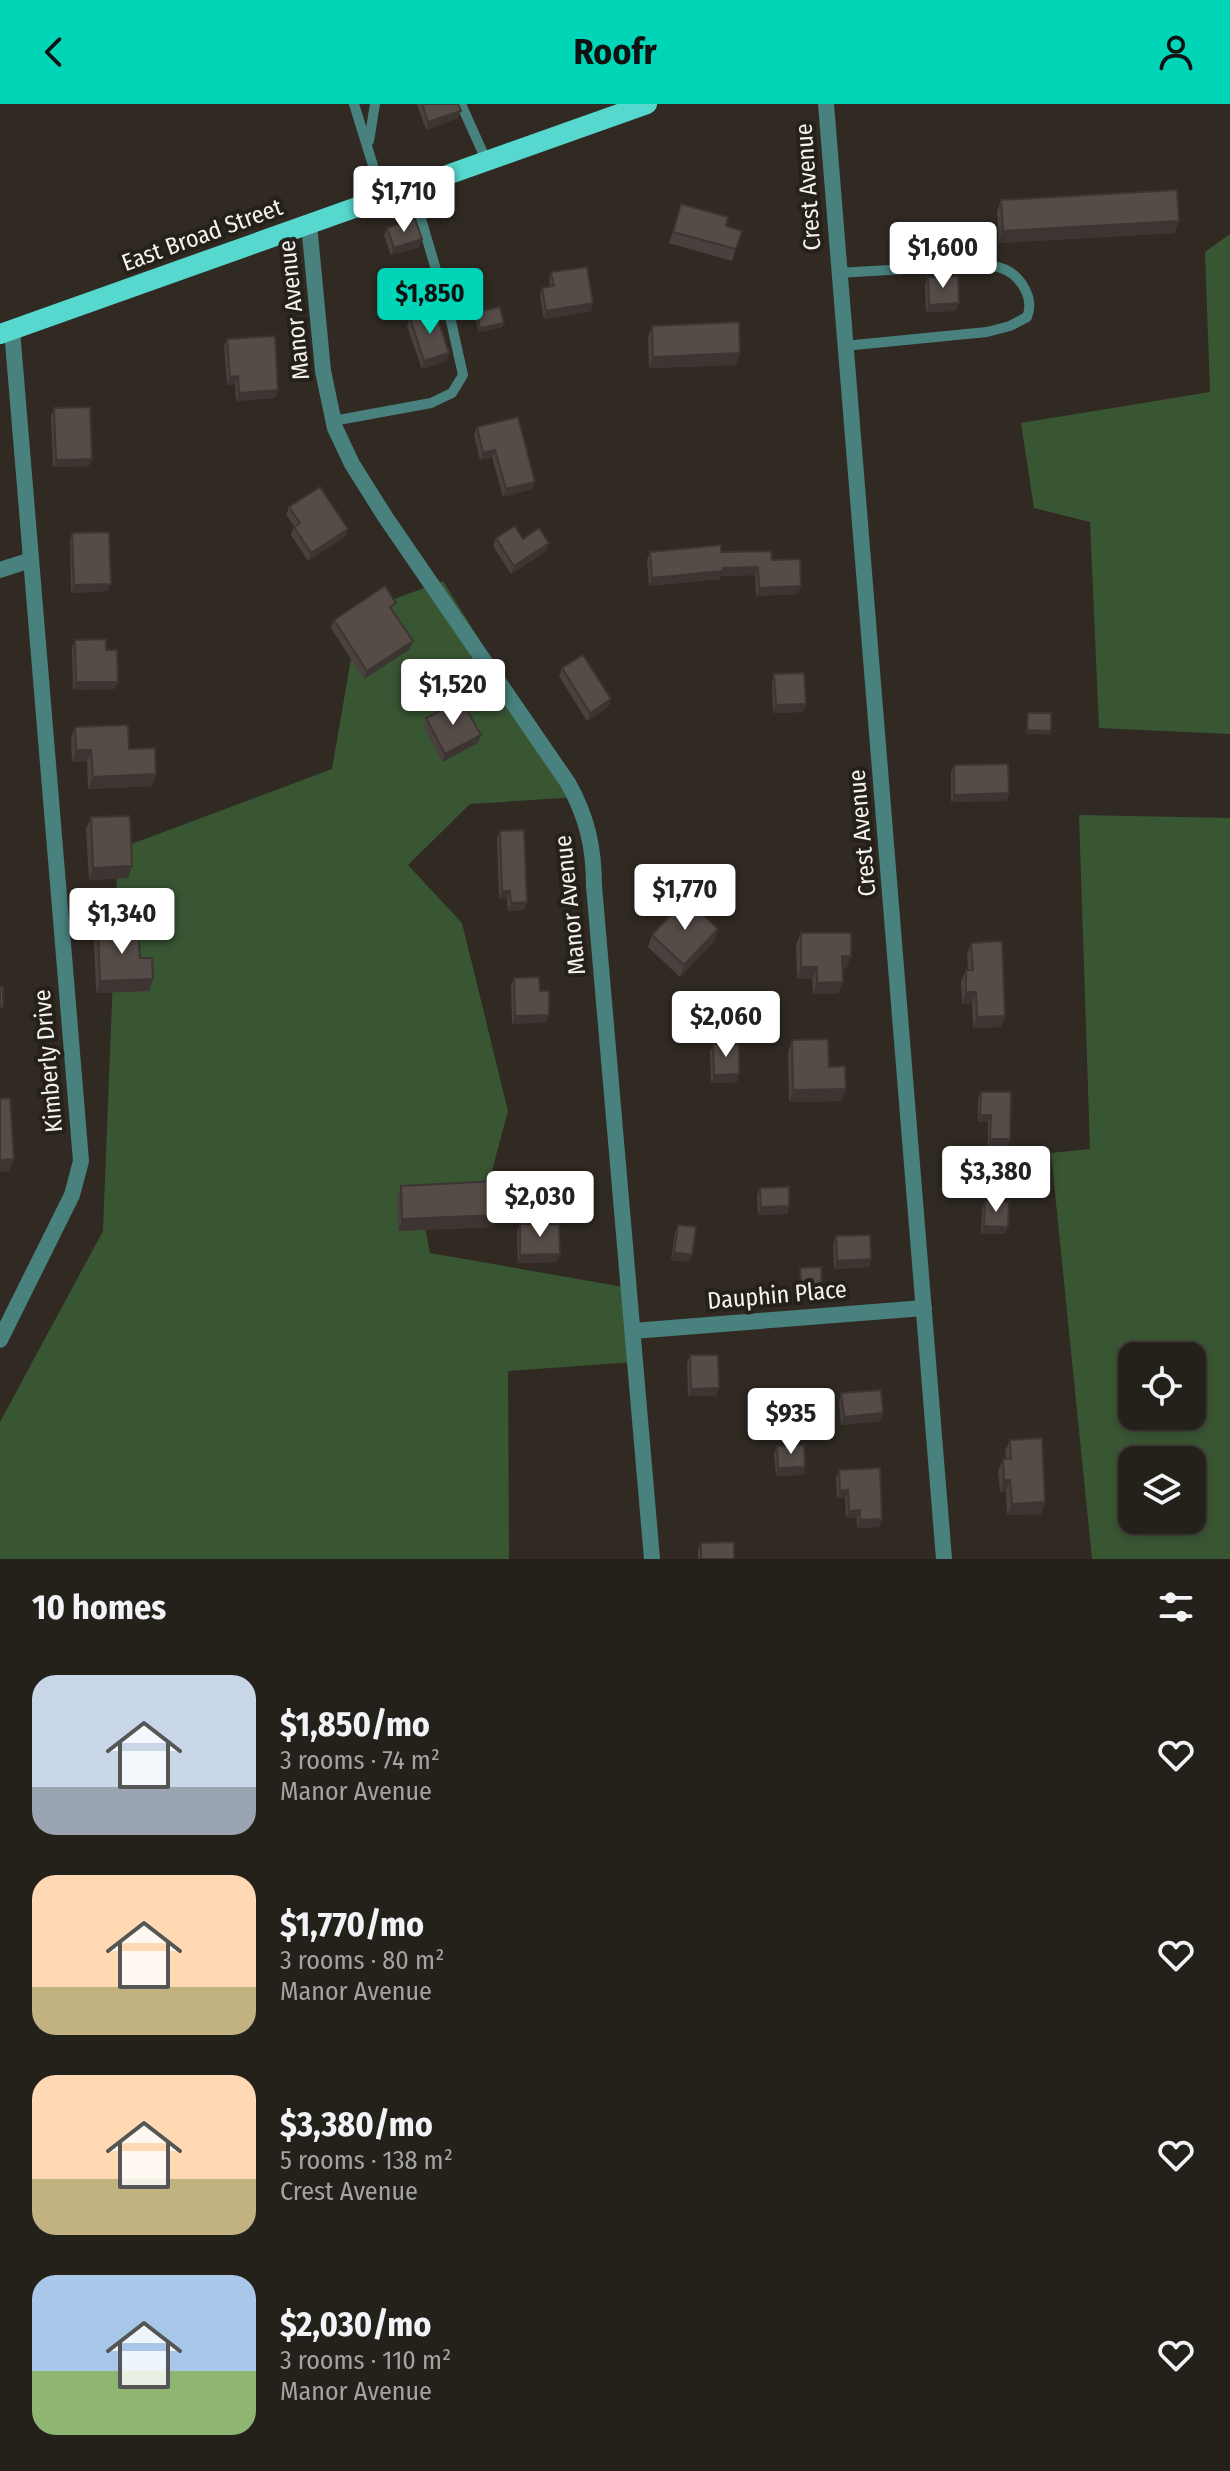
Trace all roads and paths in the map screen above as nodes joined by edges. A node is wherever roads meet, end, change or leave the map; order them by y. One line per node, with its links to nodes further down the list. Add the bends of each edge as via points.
1 (354, 104): 6 (lane)
2 (375, 104): 6 (lane)
3 (461, 104): 7 (lane)
4 (647, 104): 7 (main road, East Broad Street)
5 (826, 104): 11 (street, Crest Avenue)
6 (368, 147): 9 (lane)
7 (487, 162): 8 (main road, East Broad Street)
8 (412, 188): 9 (main road, East Broad Street); 14 (lane, via 463,375 452,393 431,403)
9 (383, 198): 10 (main road, East Broad Street)
10 (309, 224): 12 (main road, East Broad Street); 14 (street, Manor Avenue)
11 (838, 273): 13 (street, Crest Avenue); 13 (lane, via 1000,267 1021,283 1030,302 1027,317 987,332)
12 (6, 332): 15 (street, Kimberly Drive)
13 (844, 346): 17 (street, Crest Avenue)
14 (333, 421): 18 (street, Manor Avenue, via 386,518 581,807 594,855)
15 (31, 560): 16 (street); 19 (street, Kimberly Drive, via 81,1161 72,1195)
16 (0, 570)
17 (924, 1308): 18 (street, Dauphin Place); 21 (street, Crest Avenue)
18 (633, 1331): 20 (street, Manor Avenue)
19 (0, 1340)
20 (652, 1559)
21 (944, 1559)

